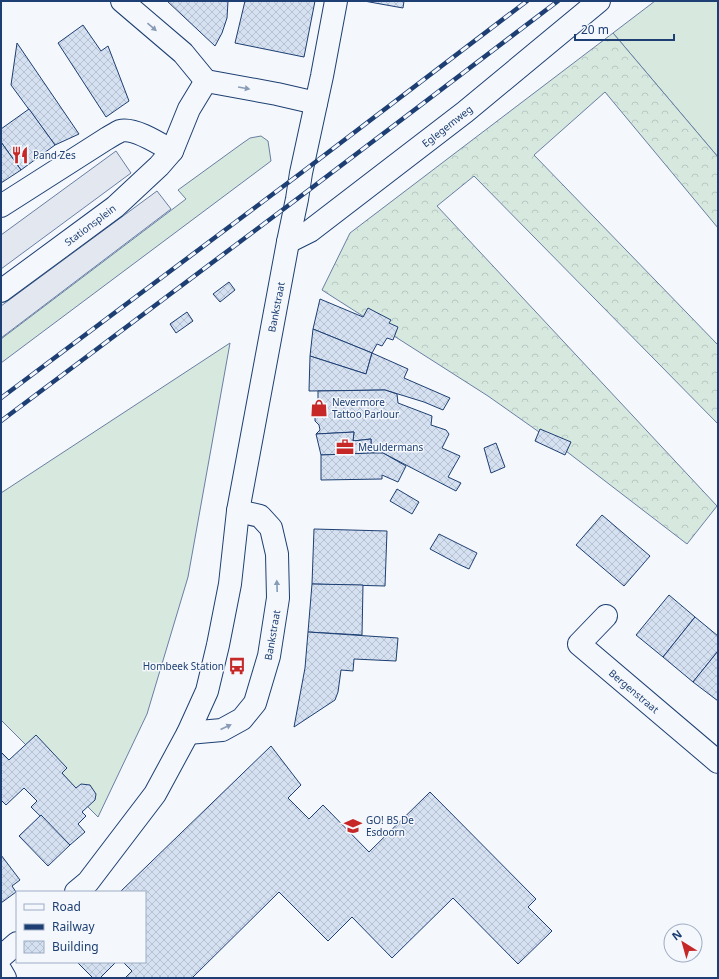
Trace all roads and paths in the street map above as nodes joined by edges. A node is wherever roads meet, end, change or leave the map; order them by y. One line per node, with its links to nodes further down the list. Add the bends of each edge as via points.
1 (122, 1): 4 (street, one-way to 4, via 182,53)
2 (336, 1): 5 (street, Bankstraat)
3 (599, 1): 8 (street, Eglegemweg, via 459,116 310,231)
4 (206, 81): 5 (street, one-way to 5); 6 (street, Stationsplein, via 189,109)
5 (316, 102): 8 (street, Bankstraat)
6 (172, 151): 7 (street, via 132,131 121,131); 9 (street, Stationsplein, via 115,207)
7 (1, 206)
8 (288, 242): 10 (street, Bankstraat)
9 (1, 291)
10 (238, 511): 12 (street, Bankstraat, via 230,584 218,645 207,692); 12 (street, Bankstraat, one-way to 10, via 222,730 242,719 255,703 269,656 278,598 276,554 271,528 260,516)
11 (606, 616): 13 (street, Bergenstraat, via 580,644)
12 (188, 733): 14 (street, Bankstraat, via 155,794 88,882)
13 (718, 762)
14 (77, 891)
15 (16, 944): 16 (street)
16 (1, 957)
17 (1, 971): 18 (street)
18 (5, 978)

